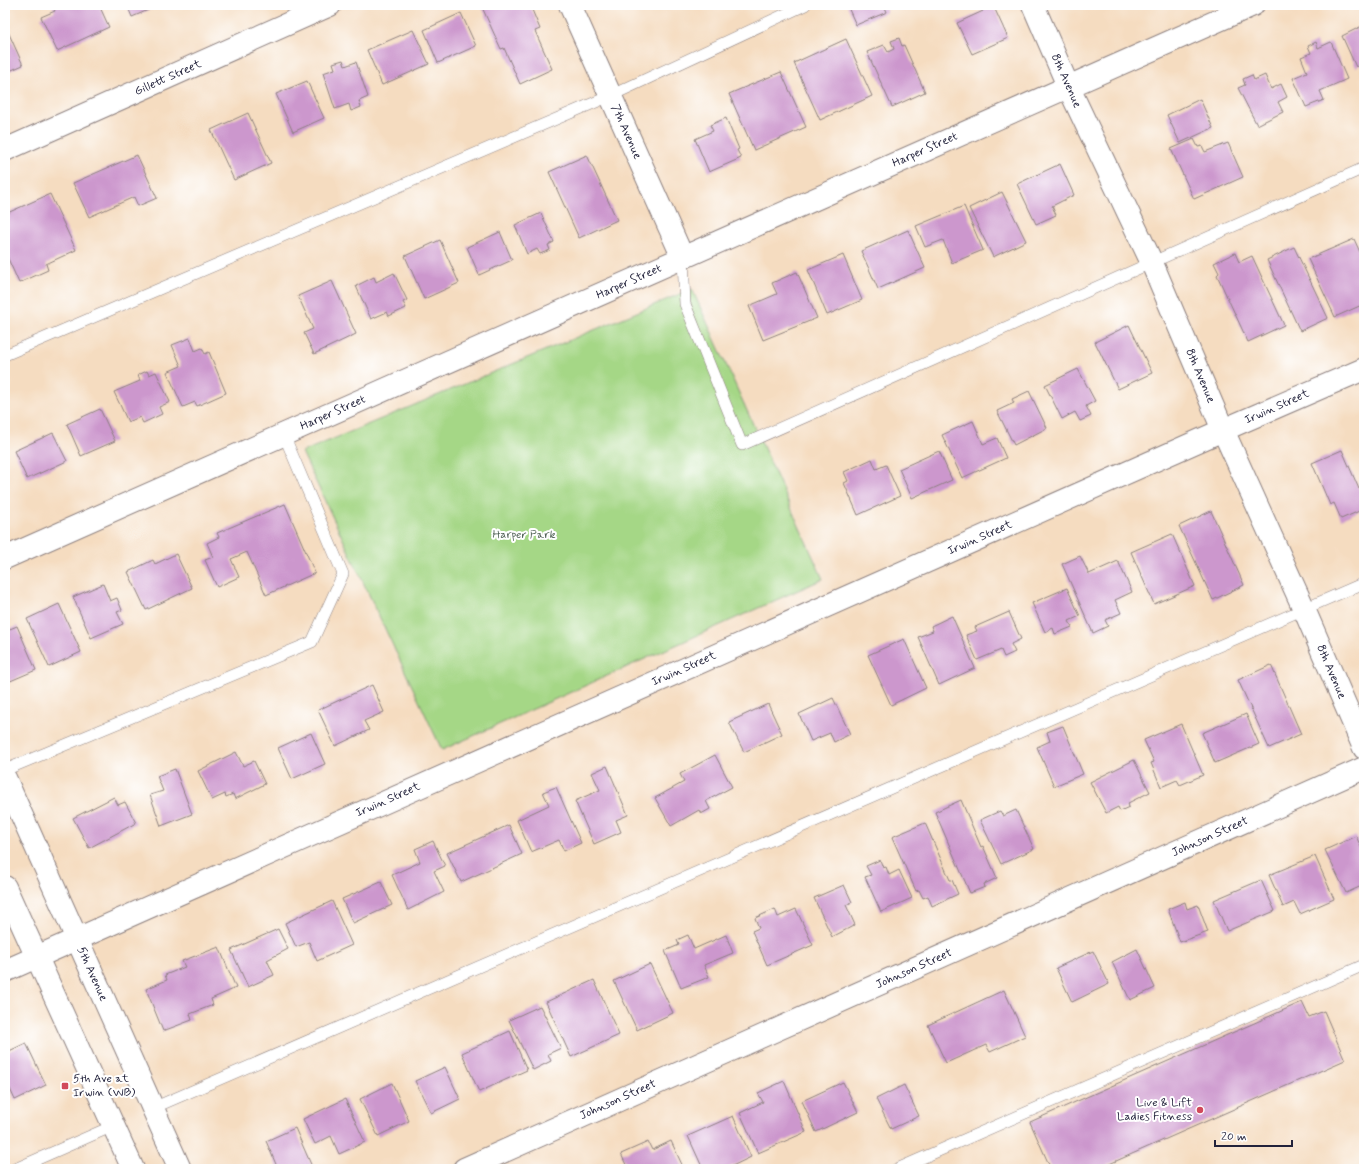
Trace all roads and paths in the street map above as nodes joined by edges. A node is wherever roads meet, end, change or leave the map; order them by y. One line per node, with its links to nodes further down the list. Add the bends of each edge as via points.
1 (330, 5): 8 (street, Gillett Street)
2 (570, 5): 7 (street, 7th Avenue)
3 (805, 5): 7 (lane)
4 (1033, 5): 6 (street, 8th Avenue)
5 (1253, 5): 6 (street, Harper Street)
6 (1068, 86): 10 (street, Harper Street); 11 (street, 8th Avenue)
7 (610, 96): 10 (street, 7th Avenue); 12 (lane)
8 (5, 150)
9 (1364, 168): 11 (lane)
10 (682, 258): 11 (lane, via 685,304 742,444); 15 (street, Harper Street)
11 (1152, 263): 14 (street, 8th Avenue)
12 (5, 355)
13 (1364, 369): 14 (street, Irwin Street)
14 (1223, 430): 18 (street, 8th Avenue); 24 (street, Irwin Street)
15 (284, 435): 16 (street, Harper Street); 21 (lane, via 343,574 312,642)
16 (5, 558)
17 (1364, 583): 18 (lane)
18 (1304, 609): 19 (street, 8th Avenue); 28 (lane)
19 (1364, 748)
20 (1364, 768): 33 (street, Johnson Street)
21 (5, 770)
22 (5, 778): 24 (street, 5th Avenue)
23 (5, 887): 25 (street)
24 (76, 938): 25 (street, Irwin Street); 28 (street, 5th Avenue)
25 (36, 957): 27 (street, Irwin Street); 29 (street)
26 (1364, 965): 34 (lane)
27 (5, 971)
28 (153, 1108): 32 (street, 5th Avenue)
29 (113, 1126): 30 (lane); 31 (street)
30 (15, 1169)
31 (133, 1169)
32 (180, 1169)
33 (464, 1169)
34 (897, 1169)

